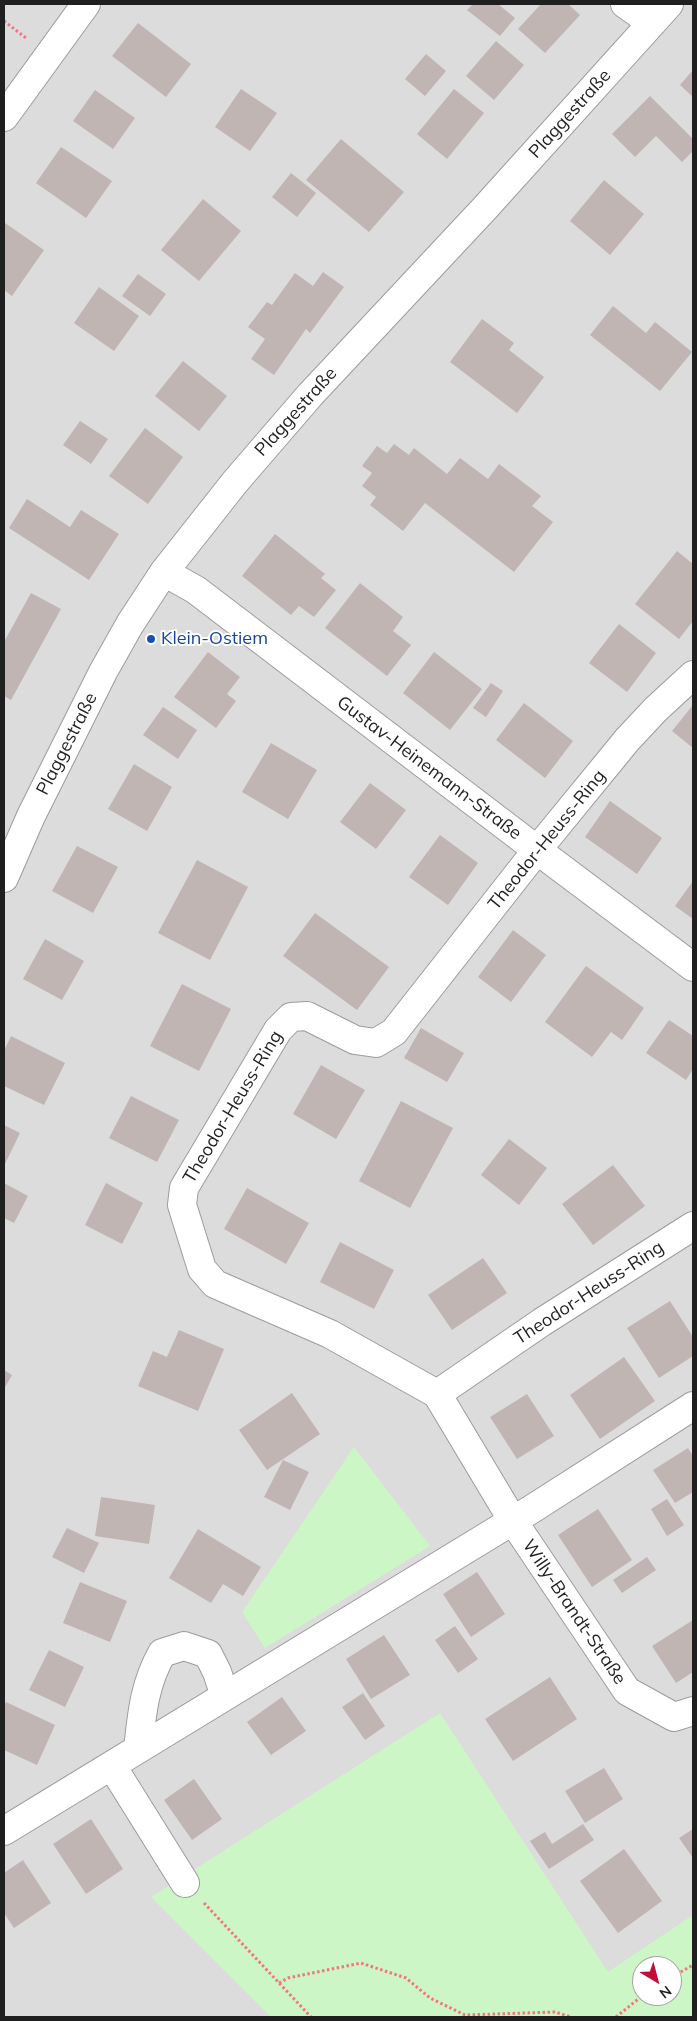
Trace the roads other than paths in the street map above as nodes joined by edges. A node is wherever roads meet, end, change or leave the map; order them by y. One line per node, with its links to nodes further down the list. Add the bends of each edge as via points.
1 (86, 4): 4 (street)
2 (625, 4): 3 (street)
3 (661, 13): 5 (street, Plaggestraße, via 310,395)
4 (4, 117)
5 (164, 572): 7 (street, Gustav-Heinemann-Straße, via 196,590); 8 (street, Plaggestraße, via 103,672 30,816)
6 (693, 675): 7 (street, Theodor-Heuss-Ring, via 628,740)
7 (537, 850): 9 (street, Gustav-Heinemann-Straße); 11 (street, Theodor-Heuss-Ring, via 394,1032 376,1043 356,1040 307,1016 291,1017 278,1030 184,1188 182,1205 202,1269 215,1284 330,1334)
8 (4, 878)
9 (693, 966)
10 (693, 1226): 11 (street, Theodor-Heuss-Ring, via 542,1322)
11 (437, 1394): 13 (street, Theodor-Heuss-Ring)
12 (693, 1406): 13 (street)
13 (513, 1521): 14 (street); 15 (street, Willy-Brandt-Straße, via 627,1691 674,1717)
14 (225, 1696): 16 (street); 16 (street, via 208,1654 184,1646 162,1653 151,1672)
15 (693, 1711)
16 (138, 1749): 17 (street)
17 (112, 1766): 18 (street); 19 (street)
18 (4, 1831)
19 (185, 1883)

